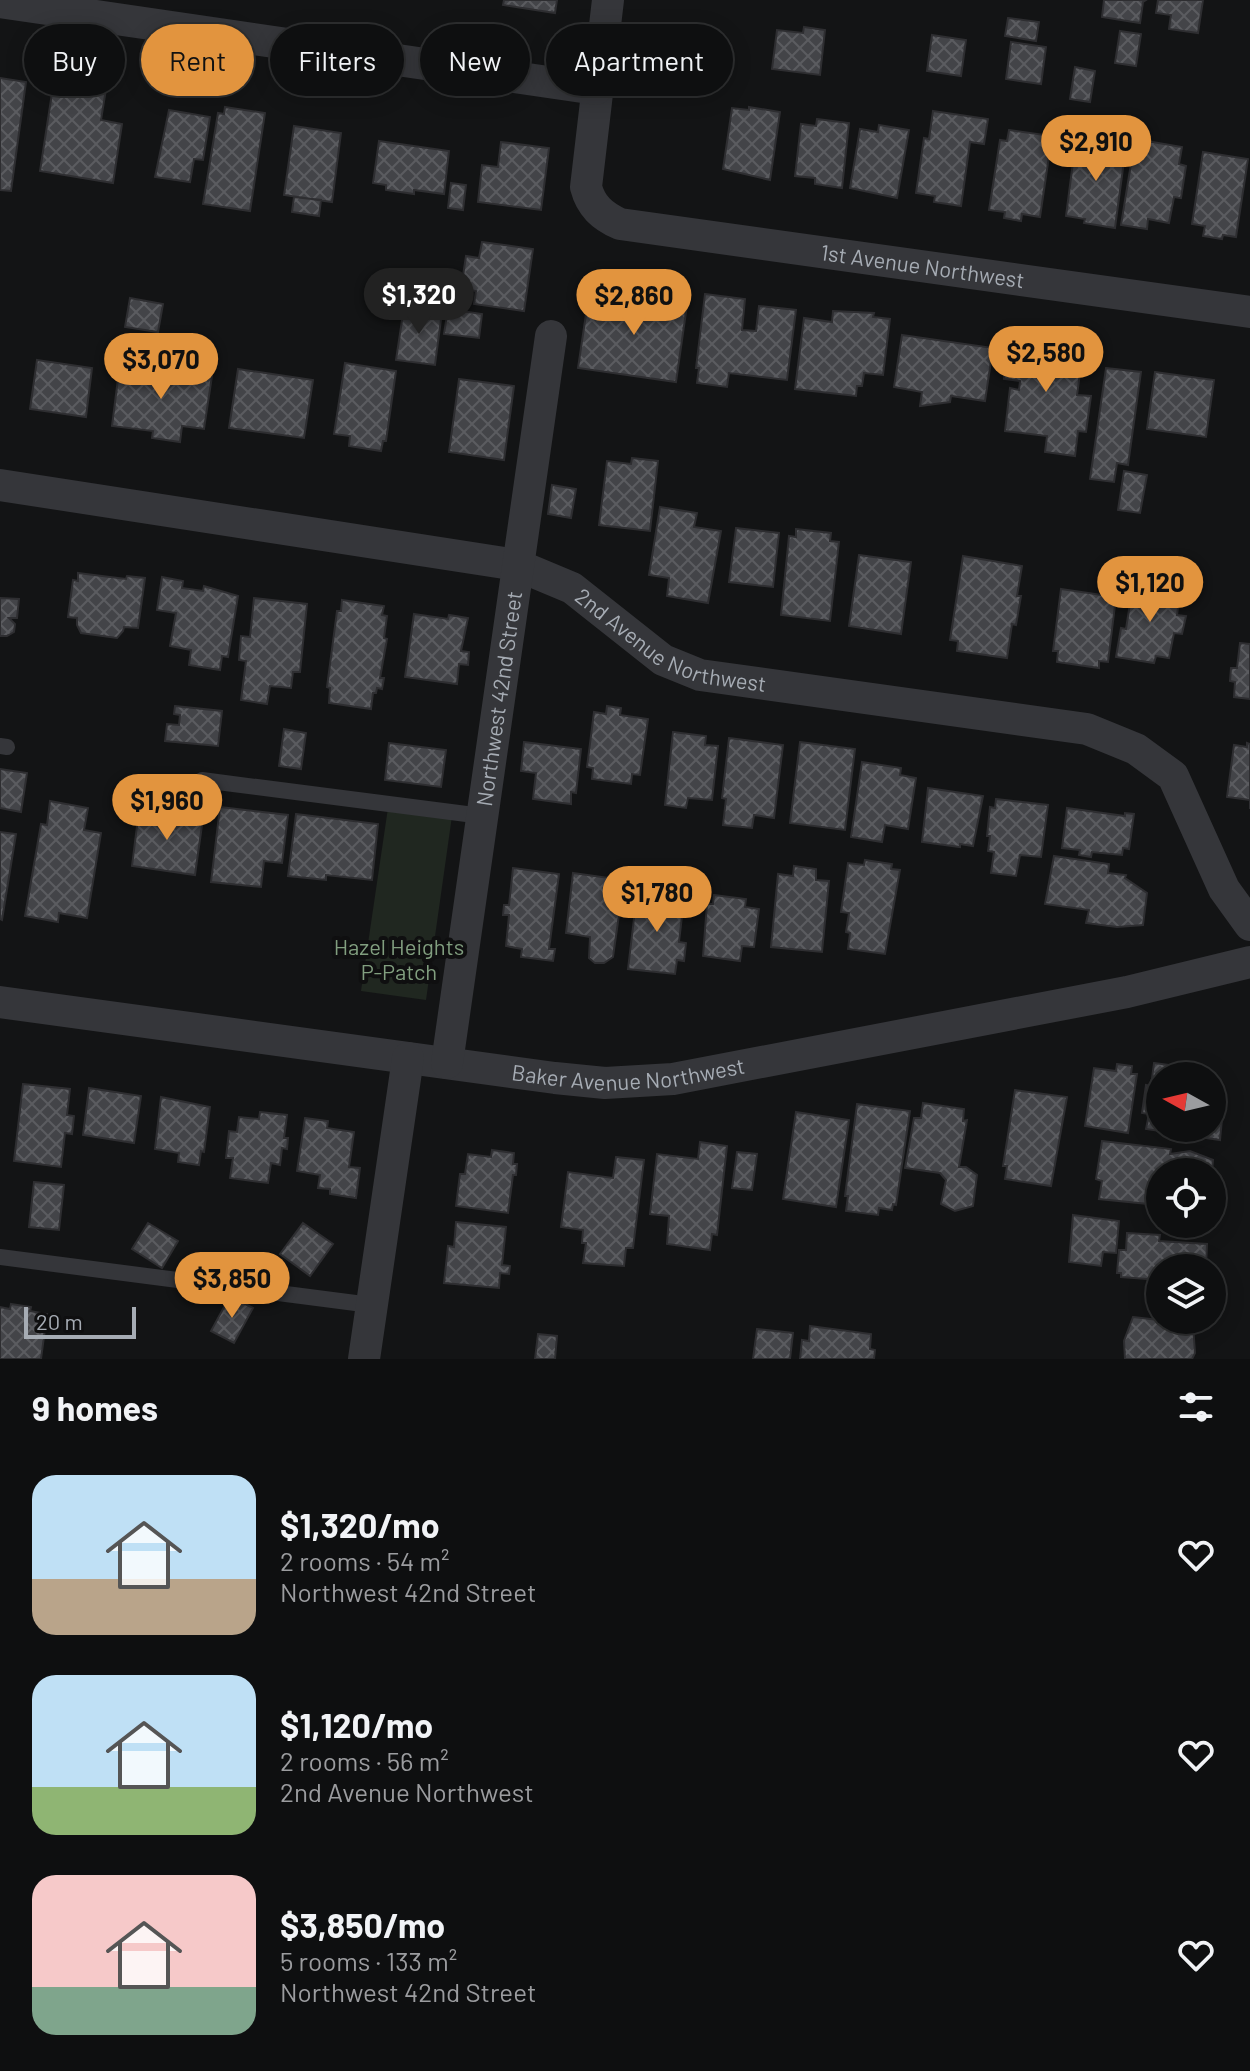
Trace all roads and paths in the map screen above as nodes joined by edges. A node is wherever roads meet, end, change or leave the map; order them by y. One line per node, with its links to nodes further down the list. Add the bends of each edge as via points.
1 (608, 0): 3 (street)
2 (0, 2): 4 (street)
3 (605, 24)
4 (546, 82)
5 (595, 96): 6 (street, 1st Avenue Northwest, via 586,187 598,211 620,224)
6 (1250, 312)
7 (551, 336): 9 (street, Northwest 42nd Street)
8 (0, 485): 9 (street, 2nd Avenue Northwest)
9 (517, 565): 11 (street, Northwest 42nd Street); 12 (street, 2nd Avenue Northwest, via 572,588 663,660 700,675 1087,729 1136,749 1173,776 1224,889)
10 (202, 780): 11 (lane)
11 (482, 816): 16 (street, Northwest 42nd Street)
12 (1250, 925)
13 (1250, 962): 16 (street, Baker Avenue Northwest, via 1127,992 673,1079 605,1083)
14 (0, 1002): 15 (street, Baker Avenue Northwest)
15 (408, 1058): 16 (street, Baker Avenue Northwest); 18 (street)
16 (447, 1063)
17 (0, 1257): 18 (lane)
18 (371, 1305): 19 (street)
19 (364, 1359)

